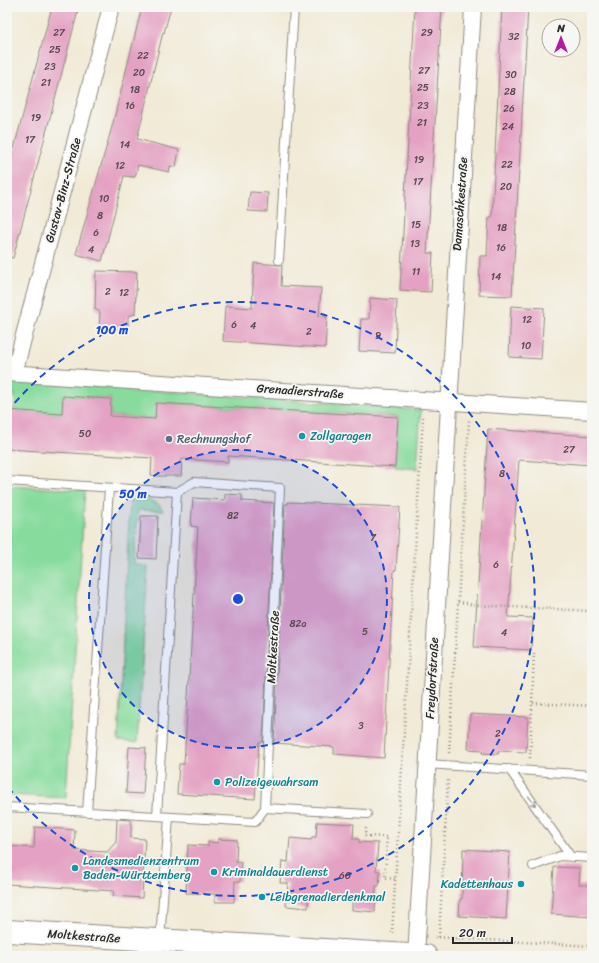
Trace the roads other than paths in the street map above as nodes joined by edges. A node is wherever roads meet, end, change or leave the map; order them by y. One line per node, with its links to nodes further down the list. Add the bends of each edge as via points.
1 (112, 7): 5 (street, Gustav-Binz-Straße)
2 (294, 7): 4 (lane)
3 (473, 7): 6 (street, Damaschkestraße)
4 (279, 260)
5 (11, 373): 6 (street, Grenadierstraße)
6 (448, 400): 7 (street, Grenadierstraße); 11 (street, Freydorfstraße)
7 (592, 411)
8 (7, 481): 9 (lane)
9 (109, 489): 10 (lane); 16 (lane)
10 (177, 492): 15 (lane, Moltkestraße, via 194,482 280,488); 18 (lane)
11 (427, 764): 12 (lane); 26 (street, Freydorfstraße)
12 (509, 770): 13 (lane); 20 (lane, one-way to 20)
13 (592, 775)
14 (7, 807): 16 (lane)
15 (265, 808): 17 (lane); 19 (lane, via 255,822)
16 (87, 812): 18 (lane)
17 (367, 814)
18 (157, 816): 19 (lane)
19 (169, 817): 24 (lane)
20 (571, 857): 21 (lane); 22 (lane, via 560,856)
21 (592, 858)
22 (533, 866)
23 (7, 931): 24 (main road, Moltkestraße)
24 (160, 941): 25 (main road, Moltkestraße)
25 (233, 950): 26 (main road, Moltkestraße)
26 (419, 951)

